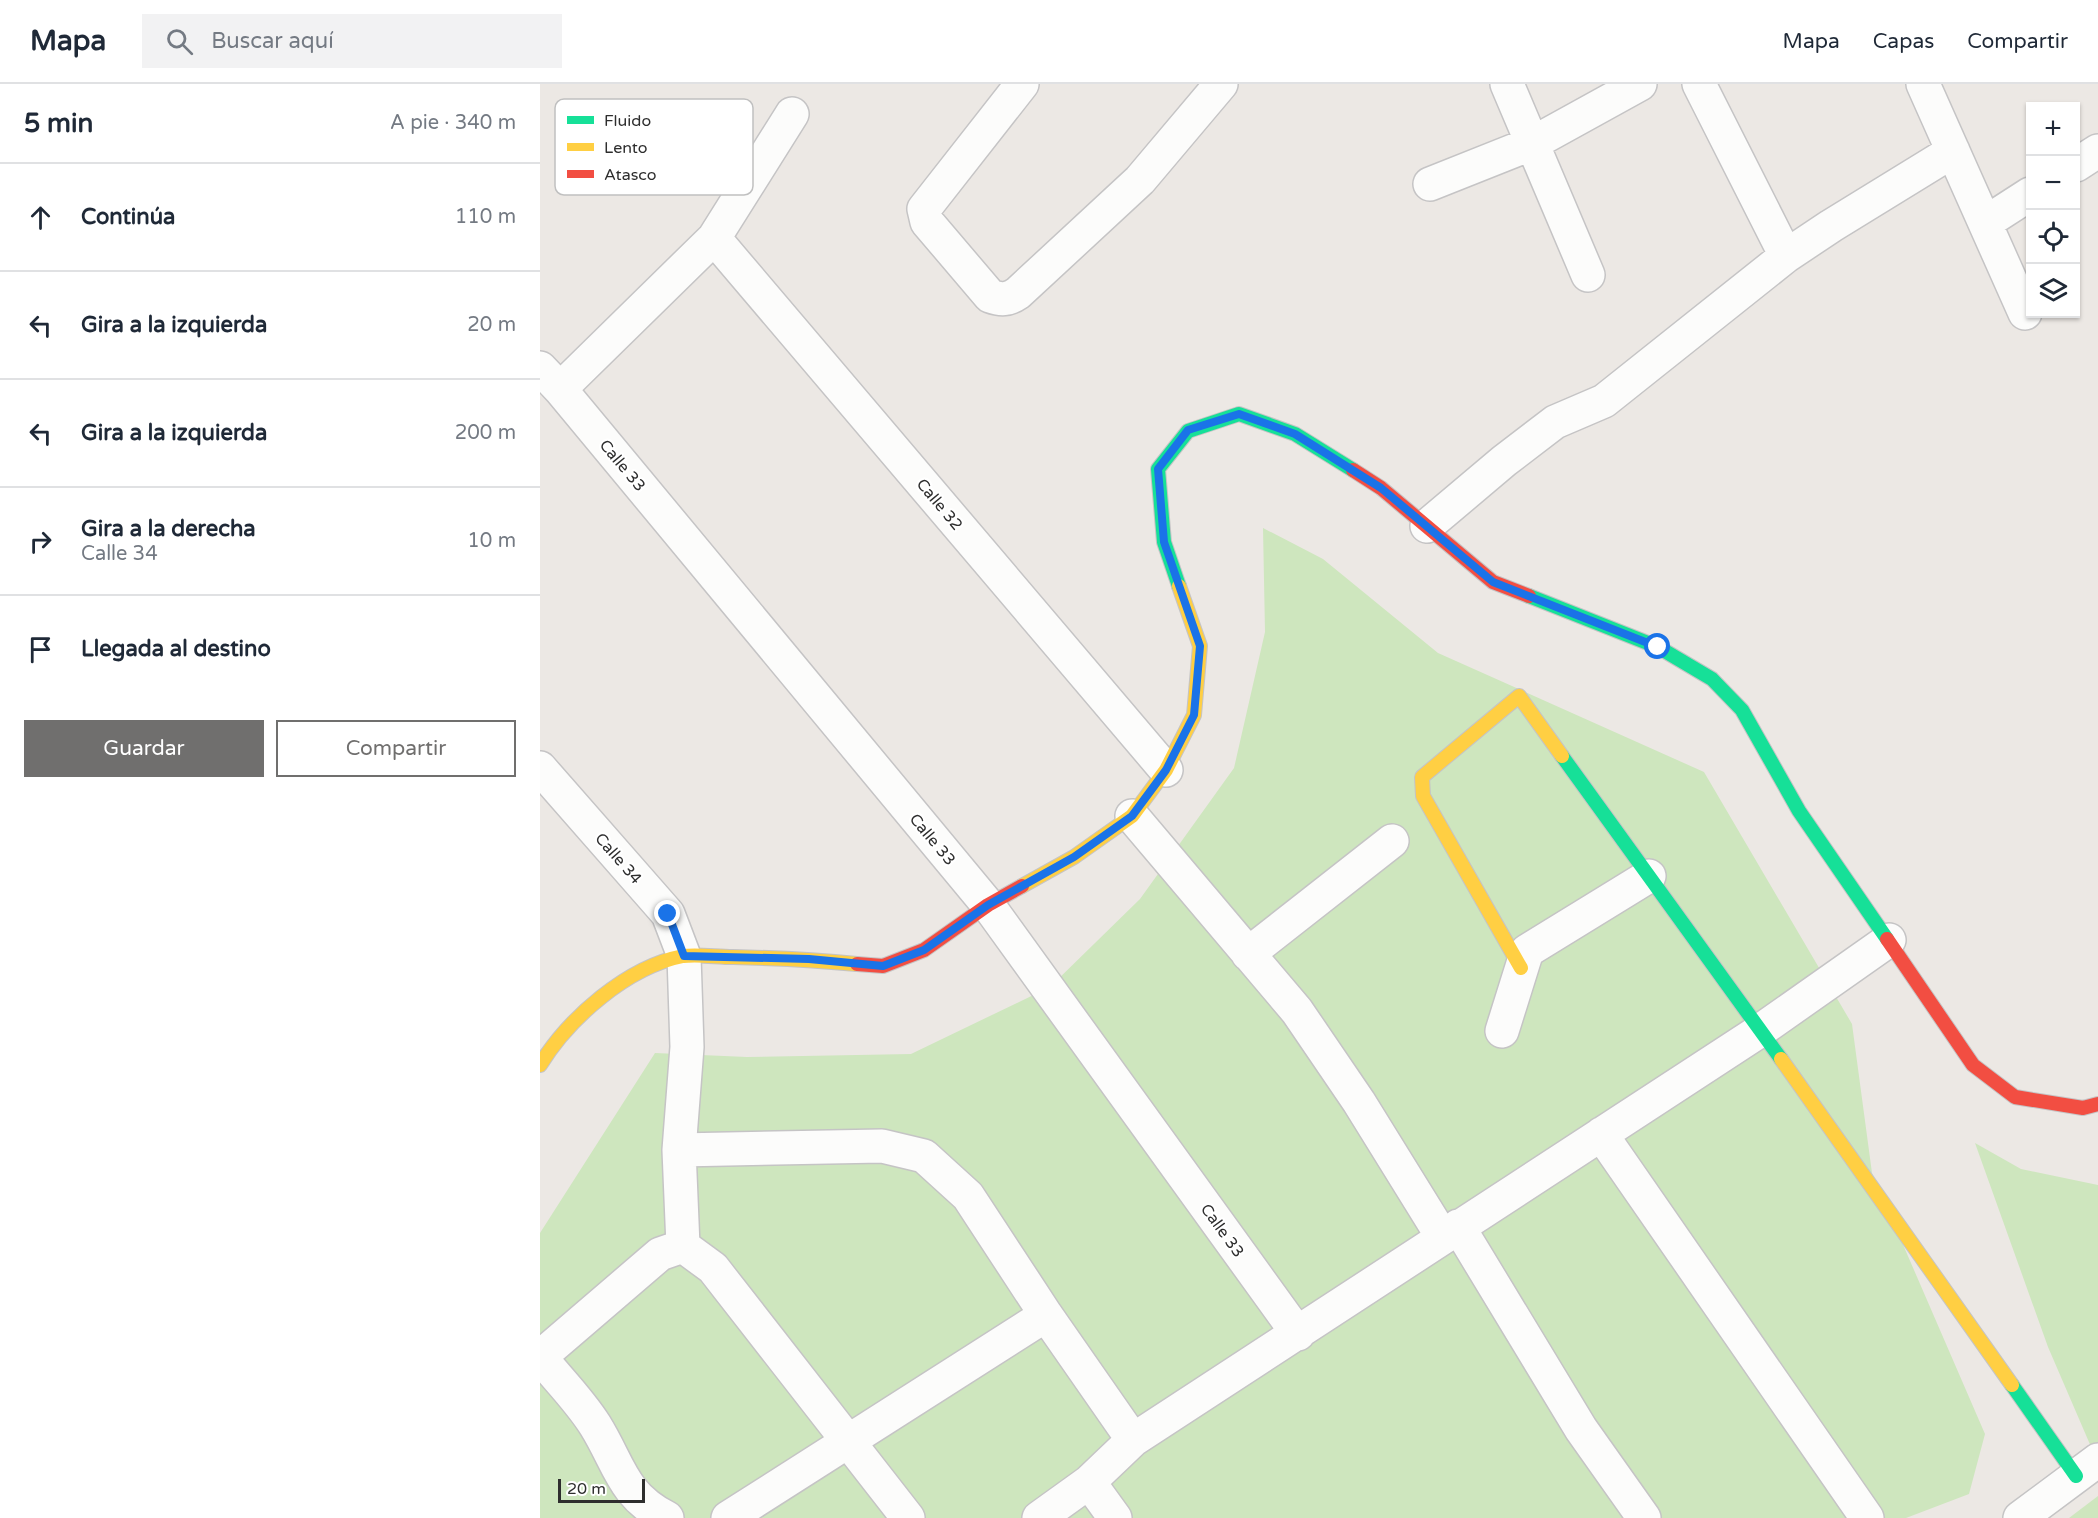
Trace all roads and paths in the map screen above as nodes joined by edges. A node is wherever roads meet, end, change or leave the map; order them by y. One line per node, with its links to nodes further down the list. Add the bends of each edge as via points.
1 (1022, 84): 2 (street, via 924,209 927,222 983,288 990,296 1002,300 1018,293 1140,180)
2 (1221, 84)
3 (1508, 84): 8 (street)
4 (1641, 84): 8 (street)
5 (1699, 84): 18 (street)
6 (1923, 84): 9 (street)
7 (792, 114): 12 (street)
8 (1533, 143): 13 (street); 19 (street)
9 (1953, 151): 16 (street); 18 (street)
10 (2098, 151): 11 (street)
11 (2080, 162)
12 (753, 176)
13 (1430, 184)
14 (741, 195): 17 (street)
15 (2026, 197): 16 (street)
16 (1985, 224): 20 (street)
17 (714, 238): 21 (street); 24 (street, Calle 32)
18 (1786, 256): 22 (street, via 1604,401 1555,422)
19 (1588, 275)
20 (2025, 313)
21 (550, 378): 28 (street, Calle 33)
22 (1427, 526): 24 (street, via 1381,488 1295,434 1239,414 1188,430 1158,469 1164,542 1200,646 1194,715); 29 (street, via 1493,582 1658,647 1712,680 1742,710 1799,811)
23 (540, 768): 31 (street, Calle 34, via 668,914)
24 (1166, 770): 25 (street)
25 (1132, 816): 28 (street, via 1074,857); 30 (street)
26 (1392, 841): 30 (street)
27 (1649, 876): 32 (street, via 1527,951); 32 (street, via 1519,696 1422,777 1423,796); 34 (street)
28 (988, 905): 31 (street, via 924,950 883,966 809,959); 42 (street, Calle 33)
29 (1889, 940): 34 (street); 36 (street, via 1973,1065 2015,1097 2083,1108)
30 (1248, 954): 39 (street, via 1297,1011)
31 (684, 956): 35 (street, via 644,968 590,1006); 38 (street, Calle 34, via 687,1047)
32 (1521, 968): 33 (street)
33 (1502, 1030)
34 (1761, 1030): 37 (street); 46 (street)
35 (540, 1065)
36 (2098, 1104)
37 (1601, 1134): 39 (street); 54 (street)
38 (679, 1150): 40 (street, Calle 34); 41 (street, via 882,1146 924,1156 968,1196)
39 (1450, 1231): 42 (street); 53 (street)
40 (683, 1246): 43 (street, via 660,1254); 45 (street, via 713,1268)
41 (1046, 1315): 44 (street); 45 (street)
42 (1298, 1334): 44 (street)
43 (540, 1357): 48 (street, via 595,1424 628,1489 652,1511)
44 (1133, 1440): 47 (street)
45 (848, 1442): 49 (street); 50 (street)
46 (2087, 1468): 55 (street)
47 (1089, 1482): 51 (street); 52 (street)
48 (667, 1518)
49 (728, 1518)
50 (908, 1518)
51 (1039, 1518)
52 (1115, 1518)
53 (1644, 1518)
54 (1867, 1518)
55 (2020, 1518)

